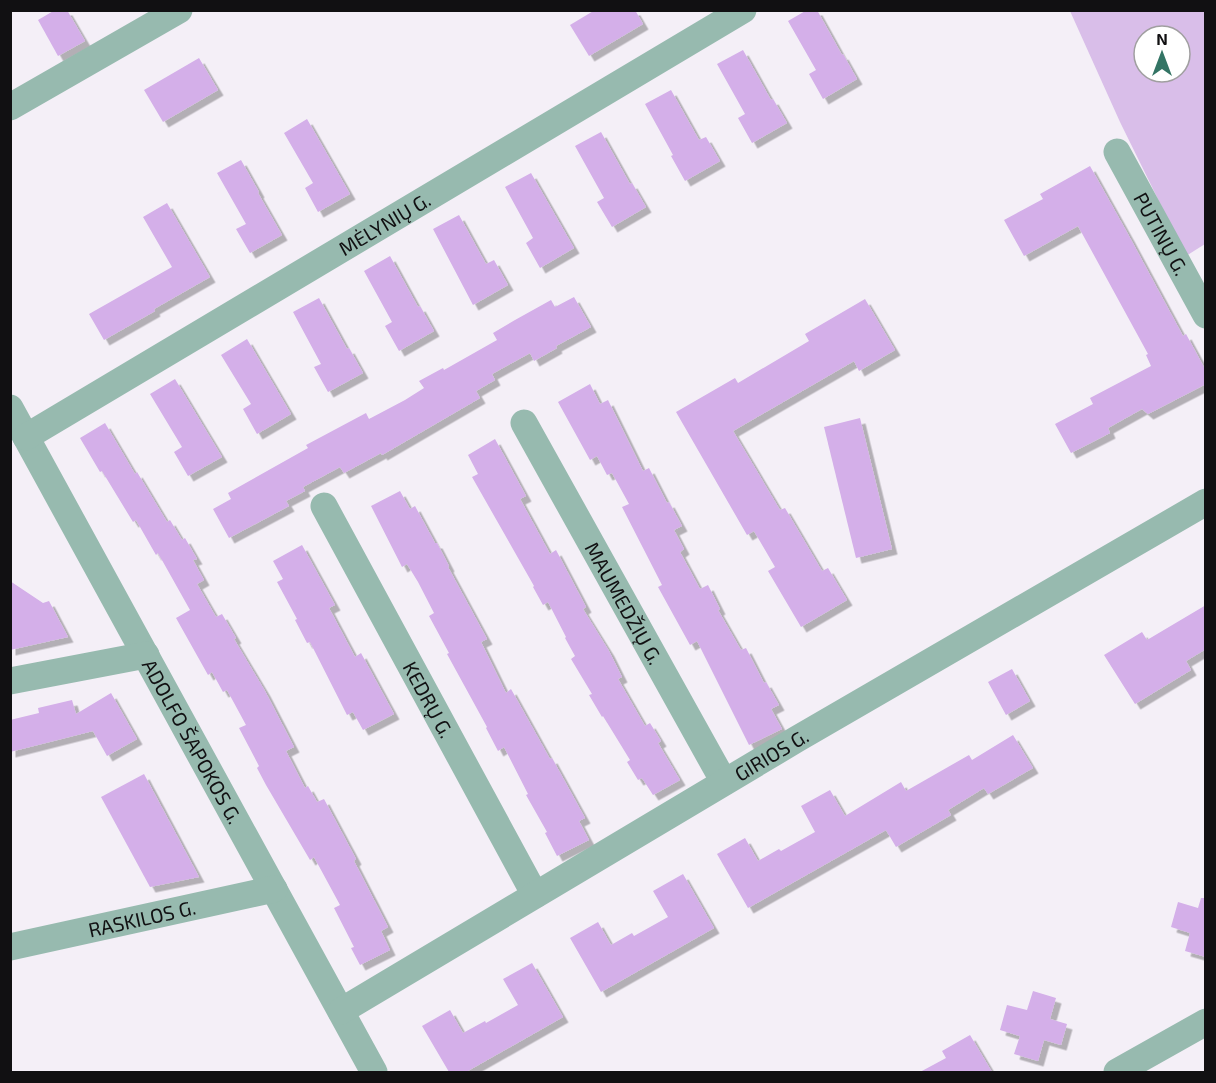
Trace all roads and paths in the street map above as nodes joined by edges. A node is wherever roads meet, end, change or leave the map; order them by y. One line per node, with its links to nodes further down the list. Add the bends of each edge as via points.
1 (179, 10): 3 (street)
2 (743, 10): 8 (street, MĖLYNIŲ G.)
3 (10, 107)
4 (1118, 152): 5 (street, PUTINŲ G.)
5 (1206, 315)
6 (10, 408): 8 (street, ADOLFO ŠAPOKOS G.)
7 (524, 423): 13 (street, MAUMEDŽIŲ G.)
8 (26, 437): 11 (street, ADOLFO ŠAPOKOS G.)
9 (1206, 502): 13 (street, GIRIOS G.)
10 (324, 506): 15 (street, KEDRŲ G.)
11 (146, 655): 12 (street); 14 (street, ADOLFO ŠAPOKOS G.)
12 (10, 681)
13 (724, 782): 15 (street, GIRIOS G.)
14 (274, 889): 16 (street, RASKILOS G.); 17 (street, ADOLFO ŠAPOKOS G.)
15 (536, 895): 17 (street, GIRIOS G.)
16 (10, 947)
17 (341, 1011): 19 (street, ADOLFO ŠAPOKOS G.)
18 (1206, 1022): 20 (street)
19 (374, 1072)
20 (1117, 1072)

